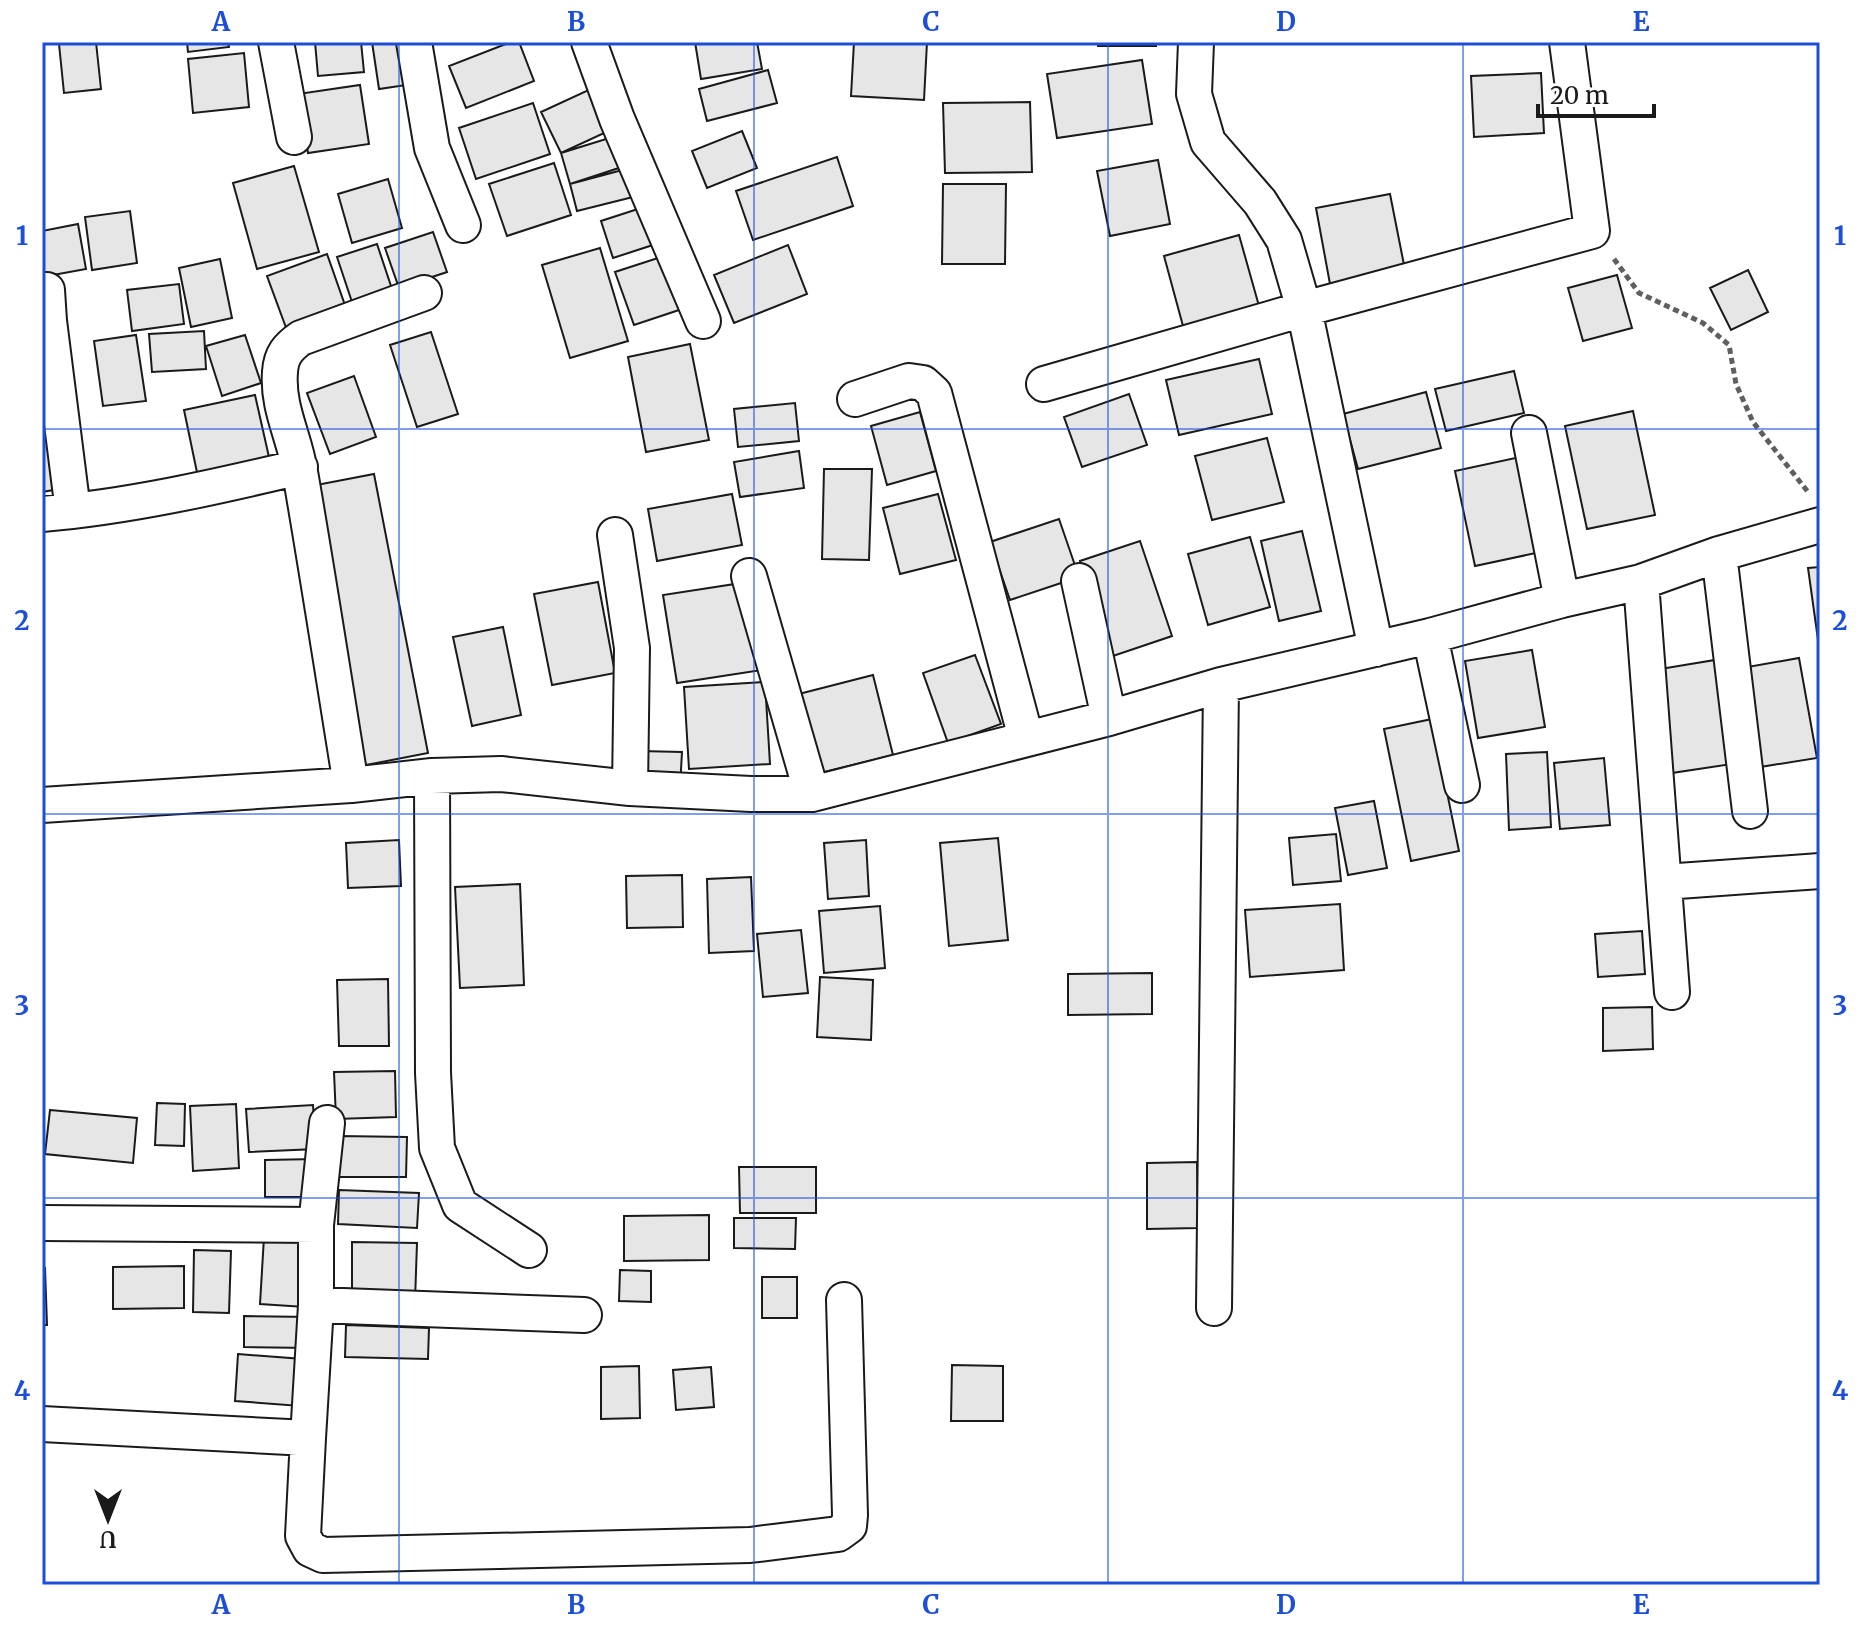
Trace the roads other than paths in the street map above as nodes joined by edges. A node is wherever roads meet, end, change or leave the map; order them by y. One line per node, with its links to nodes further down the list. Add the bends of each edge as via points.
1 (276, 42): 6 (street)
2 (414, 42): 7 (street, via 432,148)
3 (589, 42): 11 (street)
4 (1196, 42): 10 (street, via 1194,94 1208,142 1260,202 1284,240)
5 (1567, 42): 10 (street, via 1592,231)
6 (294, 137)
7 (463, 225)
8 (47, 290): 17 (street)
9 (424, 293): 15 (street, via 289,346 280,371 281,406)
10 (1304, 309): 12 (street); 25 (street)
11 (703, 321)
12 (1044, 384)
13 (855, 399): 28 (street, via 909,381 923,383 934,393)
14 (1529, 433): 23 (street)
15 (300, 467): 17 (street); 30 (street)
16 (1815, 510): 19 (street)
17 (58, 513)
18 (615, 535): 32 (street, via 632,648)
19 (1719, 554): 22 (street); 35 (street)
20 (749, 576): 33 (street)
21 (1079, 581): 27 (street)
22 (1641, 582): 23 (street); 37 (street)
23 (1562, 600): 24 (street)
24 (1430, 636): 25 (street); 31 (street)
25 (1376, 649): 26 (street)
26 (1221, 685): 27 (street); 45 (street)
27 (1109, 718): 28 (street)
28 (1026, 738): 33 (street)
29 (432, 776): 30 (street); 32 (street, via 501,774); 42 (street, via 437,1148 460,1205)
30 (351, 785): 34 (street)
31 (1462, 785)
32 (630, 788): 33 (street)
33 (812, 794)
34 (42, 805)
35 (1750, 811)
36 (1820, 871): 37 (street)
37 (1664, 882): 38 (street)
38 (1672, 992)
39 (327, 1123): 41 (street)
40 (42, 1223): 41 (street)
41 (316, 1225): 44 (street)
42 (529, 1250)
43 (844, 1300): 48 (street, via 850,1515 849,1526 838,1534 750,1545 323,1555 310,1549 303,1536)
44 (316, 1305): 46 (street); 48 (street)
45 (1214, 1308)
46 (584, 1315)
47 (42, 1424): 48 (street)
48 (308, 1438)

